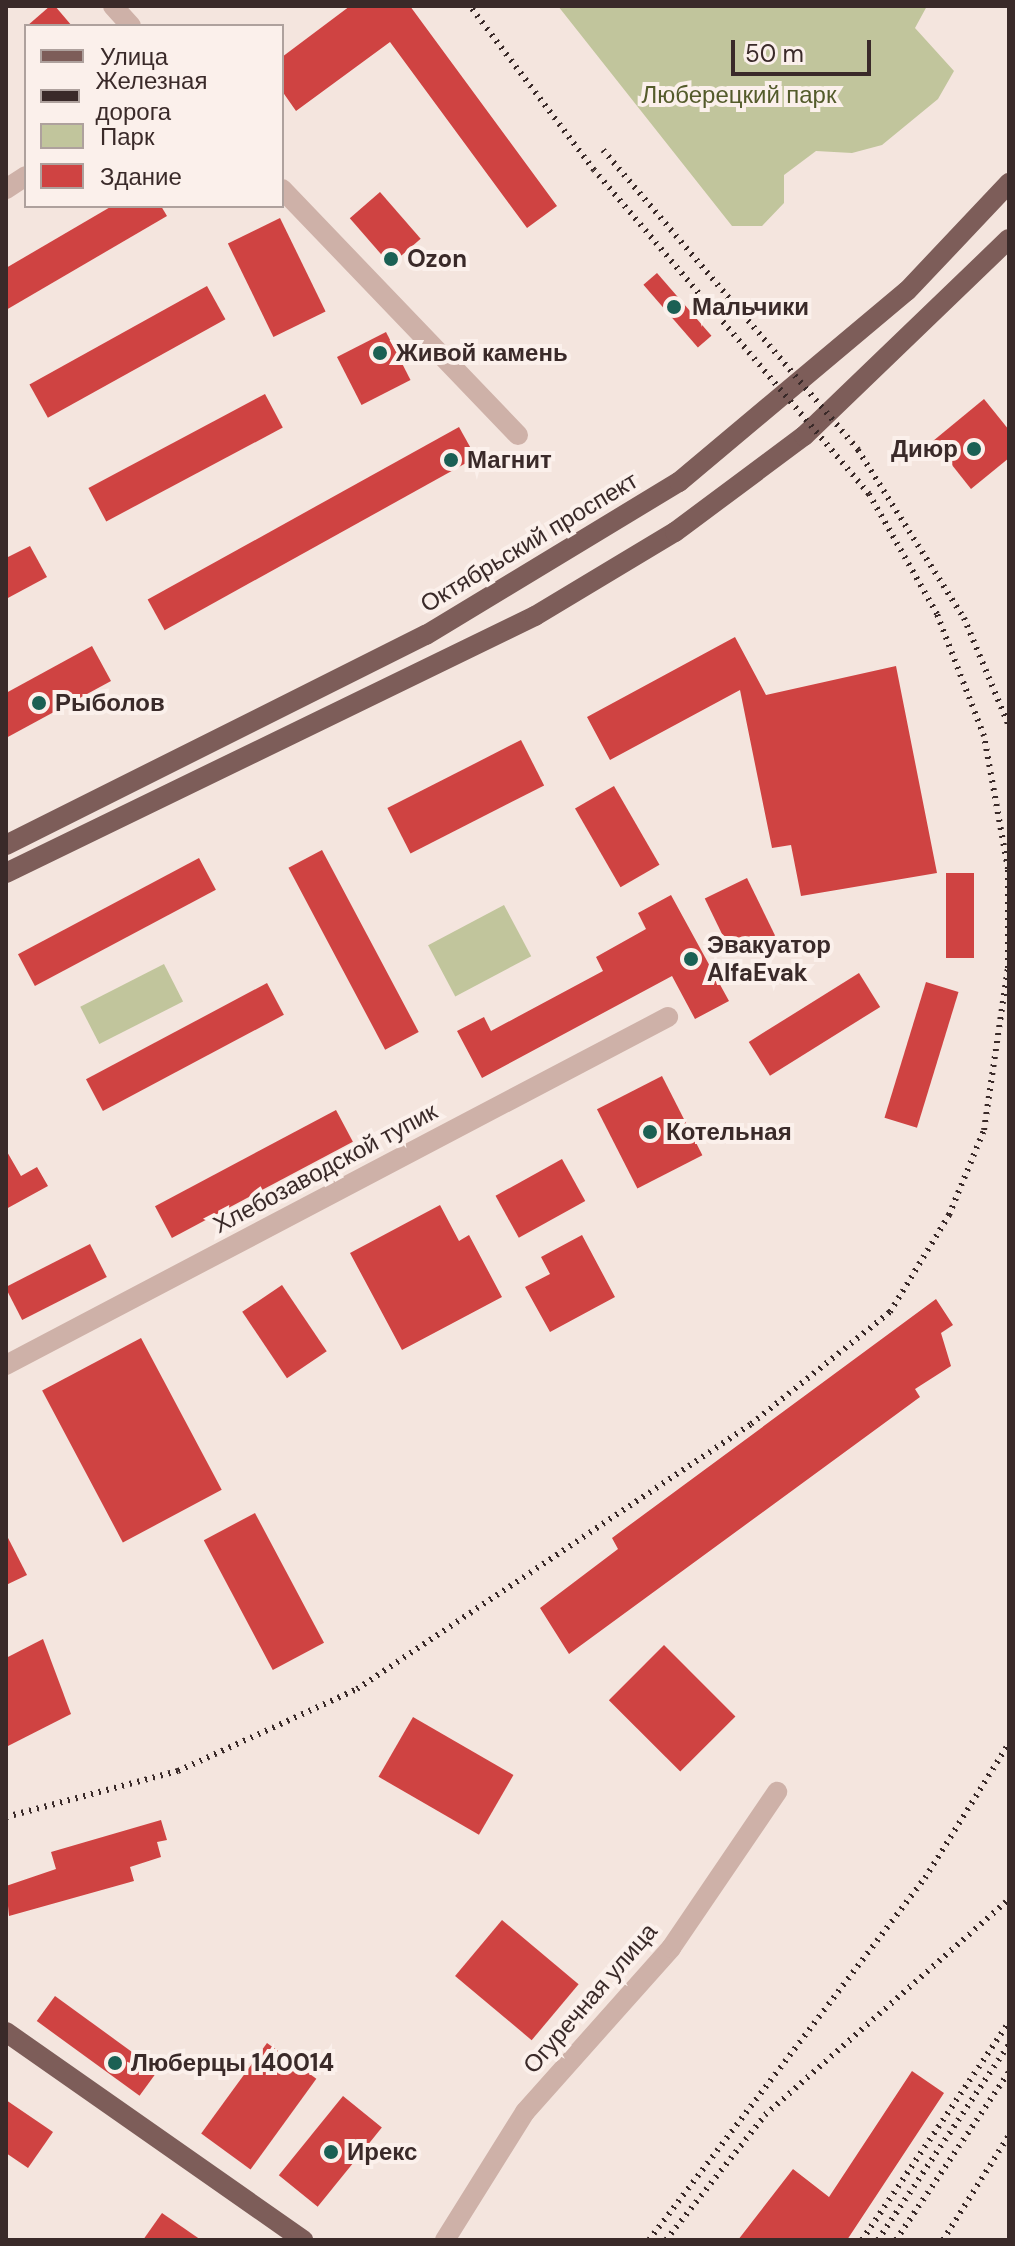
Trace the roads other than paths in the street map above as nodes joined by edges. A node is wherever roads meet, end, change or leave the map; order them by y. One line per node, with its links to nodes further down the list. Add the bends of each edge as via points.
1 (113, 6): 2 (street)
2 (129, 24)
3 (24, 177): 5 (street)
4 (1009, 183): 9 (main road, Октябрьский проспект, via 936,262 734,442 521,580 304,700)
5 (6, 189)
6 (284, 191): 8 (street)
7 (1009, 239): 10 (main road, via 964,288 744,482 535,616)
8 (518, 435)
9 (6, 845)
10 (6, 873)
11 (668, 1017): 12 (street, Хлебозаводской тупик)
12 (6, 1365)
13 (777, 1792): 16 (street, Огуречная улица, via 671,1948 525,2112)
14 (6, 2032): 15 (main road)
15 (303, 2240)
16 (445, 2240)

